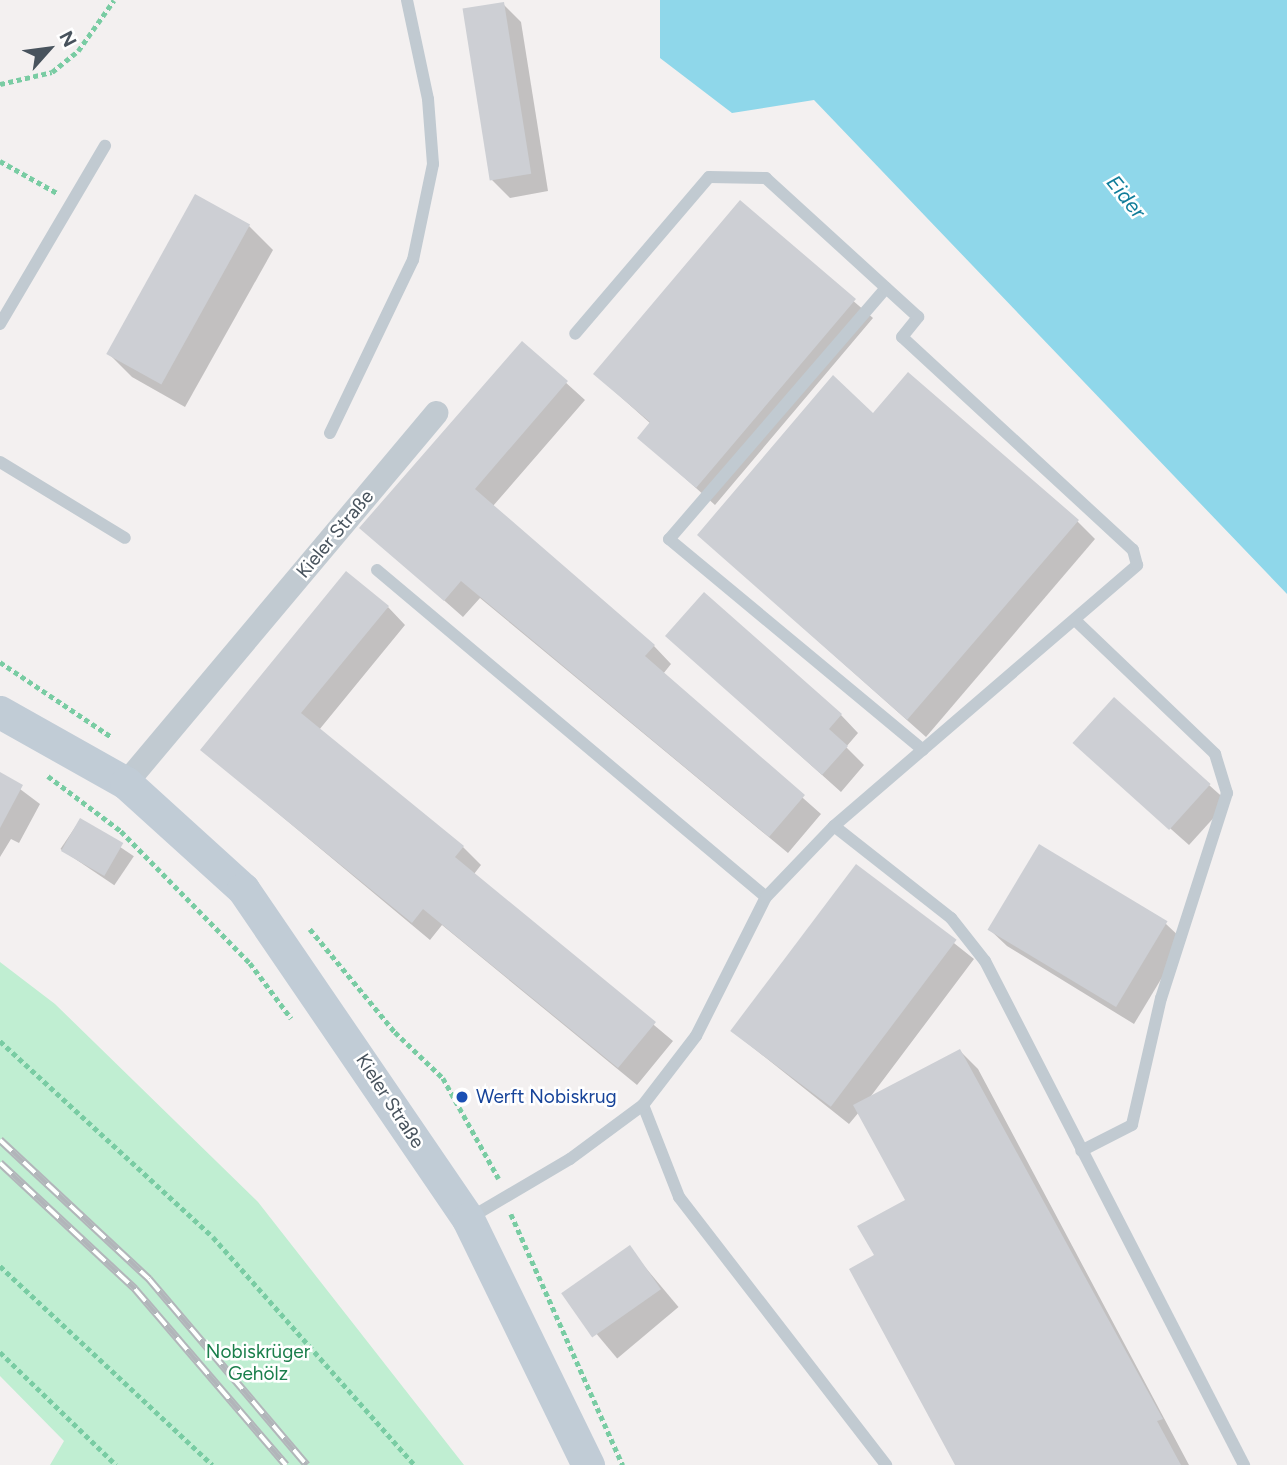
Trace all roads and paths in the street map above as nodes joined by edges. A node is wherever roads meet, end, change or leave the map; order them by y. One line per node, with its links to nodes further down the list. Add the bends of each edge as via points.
1 (114, 0): 3 (path, via 78,51 52,72)
2 (407, 0): 11 (lane, via 428,99 433,164 413,260)
3 (0, 84)
4 (105, 146): 6 (lane)
5 (0, 160): 6 (path)
6 (74, 200): 8 (lane)
7 (886, 288): 9 (lane, via 766,178 709,177); 15 (lane, via 918,317 902,337 1133,550 1137,565); 17 (lane, via 669,539)
8 (0, 324)
9 (575, 334)
10 (436, 413): 19 (street, Kieler Straße)
11 (330, 433)
12 (0, 463): 13 (lane)
13 (125, 538)
14 (377, 570): 21 (lane)
15 (1075, 620): 17 (lane); 25 (lane, via 1215,754 1227,793 1161,998 1132,1125)
16 (0, 712): 19 (main road, Kieler Straße)
17 (923, 750): 20 (lane)
18 (35, 767): 22 (path, via 121,831 250,963)
19 (126, 783): 26 (main road, Kieler Straße, via 243,889)
20 (834, 826): 21 (lane); 25 (lane, via 951,918 985,961)
21 (766, 897): 24 (lane, via 696,1036)
22 (300, 1030)
23 (0, 1041): 31 (path, via 213,1237)
24 (643, 1105): 26 (lane, via 569,1159); 33 (lane, via 679,1198)
25 (1081, 1151): 34 (lane)
26 (468, 1219): 32 (main road, Kieler Straße)
27 (0, 1266): 30 (path)
28 (0, 1352): 29 (path)
29 (116, 1465)
30 (214, 1465)
31 (415, 1465)
32 (588, 1465)
33 (886, 1465)
34 (1244, 1465)

